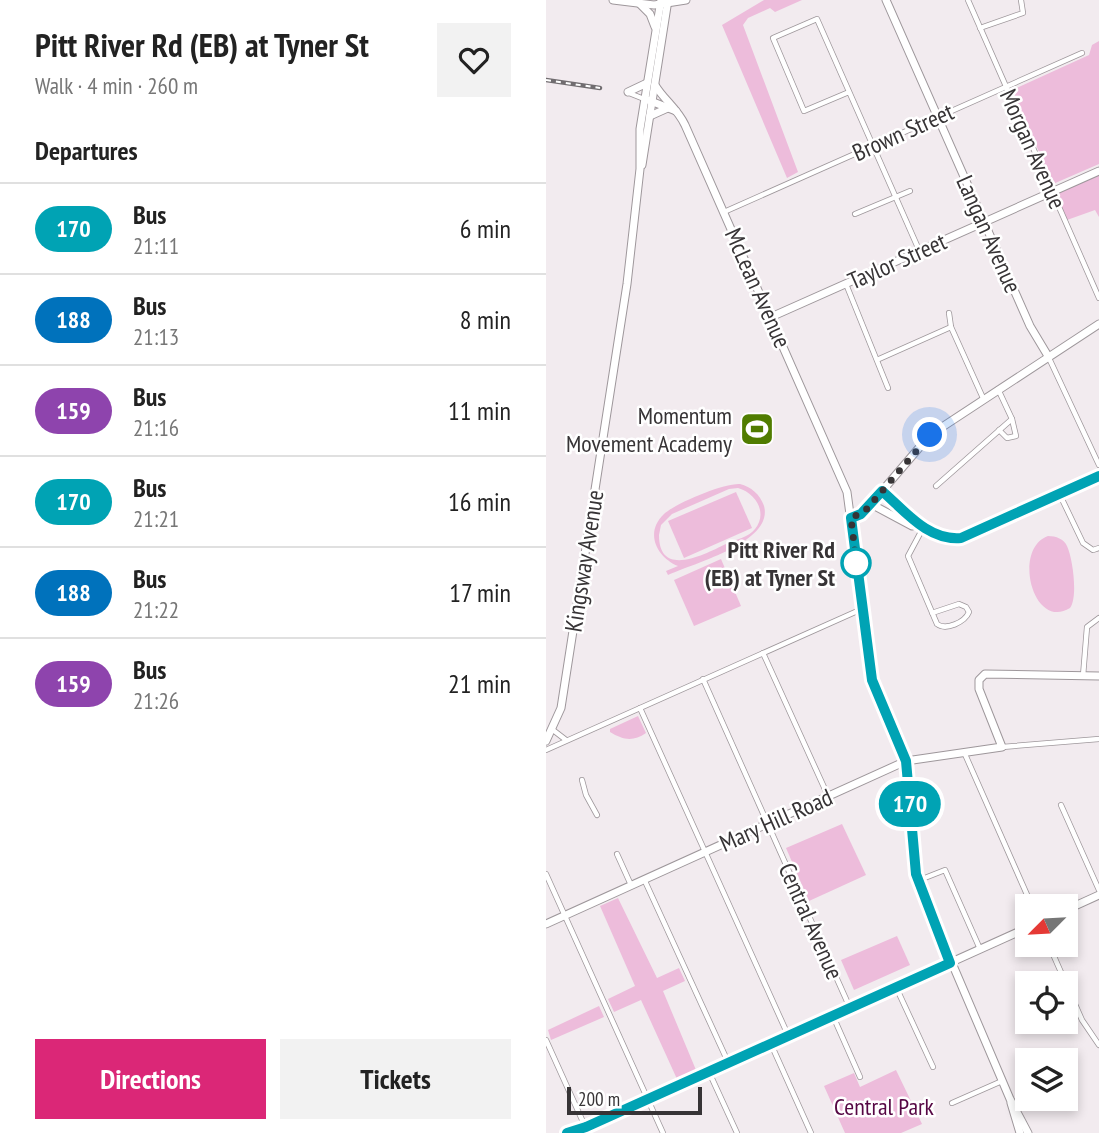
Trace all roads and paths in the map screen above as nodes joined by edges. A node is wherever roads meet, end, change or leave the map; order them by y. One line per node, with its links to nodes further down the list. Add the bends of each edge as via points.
1 (613, 0): 7 (main road)
2 (886, 0): 20 (main road, Langan Avenue)
3 (968, 0): 10 (street, Morgan Avenue)
4 (1021, 0): 10 (street, via 1024,13)
5 (684, 1): 6 (main road); 8 (main road)
6 (664, 2): 7 (main road); 8 (main road, Kingsway Avenue); 9 (main road, Kingsway Avenue)
7 (640, 4): 9 (main road)
8 (665, 18): 12 (main road, Kingsway Avenue)
9 (656, 27): 12 (main road, Kingsway Avenue)
10 (980, 28): 13 (street, Morgan Avenue)
11 (1082, 53): 13 (street, Brown Street)
12 (651, 84): 14 (main road); 16 (main road, Kingsway Avenue); 18 (main road, McLean Avenue)
13 (1005, 87): 20 (street, Brown Street); 25 (street, Morgan Avenue)
14 (628, 92): 16 (street)
15 (849, 92): 15 (street, via 817,19 773,38 804,111); 21 (street)
16 (648, 100): 17 (main road); 19 (main road, Kingsway Avenue); 22 (main road, Kingsway Avenue, via 638,155)
17 (670, 107): 18 (main road); 19 (main road)
18 (680, 113): 27 (main road, McLean Avenue)
19 (650, 116): 22 (main road, Kingsway Avenue)
20 (938, 117): 21 (street, Brown Street); 29 (main road, Langan Avenue)
21 (872, 145): 26 (street); 27 (street, Brown Street)
22 (640, 169): 61 (main road, Kingsway Avenue, via 621,331 561,708)
23 (1099, 171): 25 (main road, Taylor Street)
24 (910, 191): 26 (street)
25 (1052, 192): 29 (main road, Taylor Street); 32 (street, Morgan Avenue)
26 (895, 197): 28 (street); 30 (street)
27 (724, 212): 34 (main road, McLean Avenue)
28 (855, 215)
29 (984, 222): 30 (main road, Taylor Street); 37 (main road, Langan Avenue)
30 (919, 250): 31 (main road, Taylor Street)
31 (846, 284): 34 (main road, Taylor Street); 38 (street)
32 (1099, 298)
33 (949, 313): 36 (street)
34 (771, 317): 50 (main road, McLean Avenue, via 844,482)
35 (1099, 324): 37 (main road)
36 (951, 327): 38 (street); 41 (street)
37 (1048, 356): 40 (main road); 44 (street, Langan Avenue)
38 (878, 359): 39 (street)
39 (888, 388)
40 (997, 388): 41 (main road); 42 (street)
41 (983, 398): 47 (main road, via 930,435)
42 (1012, 419): 43 (street); 43 (street, via 1016,436 1007,438)
43 (999, 430): 46 (street)
44 (1099, 465)
45 (1099, 476): 48 (main road)
46 (936, 486)
47 (882, 491): 49 (main road); 51 (main road)
48 (1059, 493): 51 (main road, via 969,536 946,538); 52 (street, via 1083,543 1093,550)
49 (871, 503): 50 (main road); 51 (main road, via 912,526)
50 (851, 518): 53 (main road, McLean Avenue)
51 (921, 526): 54 (street, via 908,556)
52 (1099, 548)
53 (862, 609): 56 (street); 68 (main road, McLean Avenue, via 872,680)
54 (932, 613): 54 (street, via 959,604 969,612 964,620 945,628)
55 (1099, 618): 57 (street, via 1087,627)
56 (763, 653): 59 (street); 70 (street)
57 (1083, 676): 58 (main road); 65 (main road, via 983,676 979,689)
58 (1099, 676)
59 (703, 679): 60 (street); 73 (street, Central Avenue)
60 (640, 708): 63 (street); 74 (street)
61 (553, 730): 63 (street); 64 (main road, Kingsway Avenue)
62 (1099, 739): 65 (street, Mary Hill Road)
63 (570, 740): 66 (street)
64 (546, 741)
65 (1002, 747): 67 (main road, Mary Hill Road)
66 (546, 750)
67 (963, 751): 68 (main road, Mary Hill Road); 81 (street)
68 (906, 761): 70 (main road, Mary Hill Road); 78 (main road, McLean Avenue)
69 (582, 780): 72 (street)
70 (828, 796): 73 (main road, Mary Hill Road)
71 (1061, 805): 80 (street)
72 (597, 815)
73 (768, 824): 74 (main road, Mary Hill Road); 90 (street, Central Avenue)
74 (705, 852): 77 (main road, Mary Hill Road); 92 (street)
75 (617, 854): 79 (street)
76 (546, 874): 83 (street)
77 (644, 880): 79 (main road, Mary Hill Road); 96 (street)
78 (917, 881): 86 (street, via 945,870); 88 (main road, McLean Avenue)
79 (632, 885): 83 (main road, Mary Hill Road)
80 (1099, 892): 82 (main road)
81 (1027, 894)
82 (1078, 903)
83 (565, 916): 84 (main road, Mary Hill Road); 101 (street)
84 (546, 924)
85 (1015, 933): 86 (main road)
86 (980, 949): 88 (main road)
87 (1054, 957): 95 (street, via 1082,1020)
88 (950, 963): 89 (main road); 100 (main road, McLean Avenue)
89 (897, 987): 90 (main road); 97 (street)
90 (850, 1008): 91 (main road)
91 (833, 1016): 92 (main road); 99 (street, Central Avenue)
92 (788, 1036): 94 (main road)
93 (546, 1040): 104 (street)
94 (771, 1044): 96 (main road); 109 (street)
95 (1099, 1045)
96 (728, 1063): 98 (main road)
97 (933, 1068)
98 (709, 1072): 101 (main road); 108 (street)
99 (860, 1077)
100 (1002, 1081): 102 (main road, McLean Avenue); 103 (street)
101 (648, 1099): 104 (main road); 107 (street)
102 (1010, 1099): 110 (main road); 111 (main road)
103 (952, 1103)
104 (587, 1130): 105 (main road); 106 (main road)
105 (567, 1133)
106 (579, 1133)
107 (663, 1133)
108 (737, 1133)
109 (811, 1133)
110 (1020, 1133)
111 (1028, 1133)

